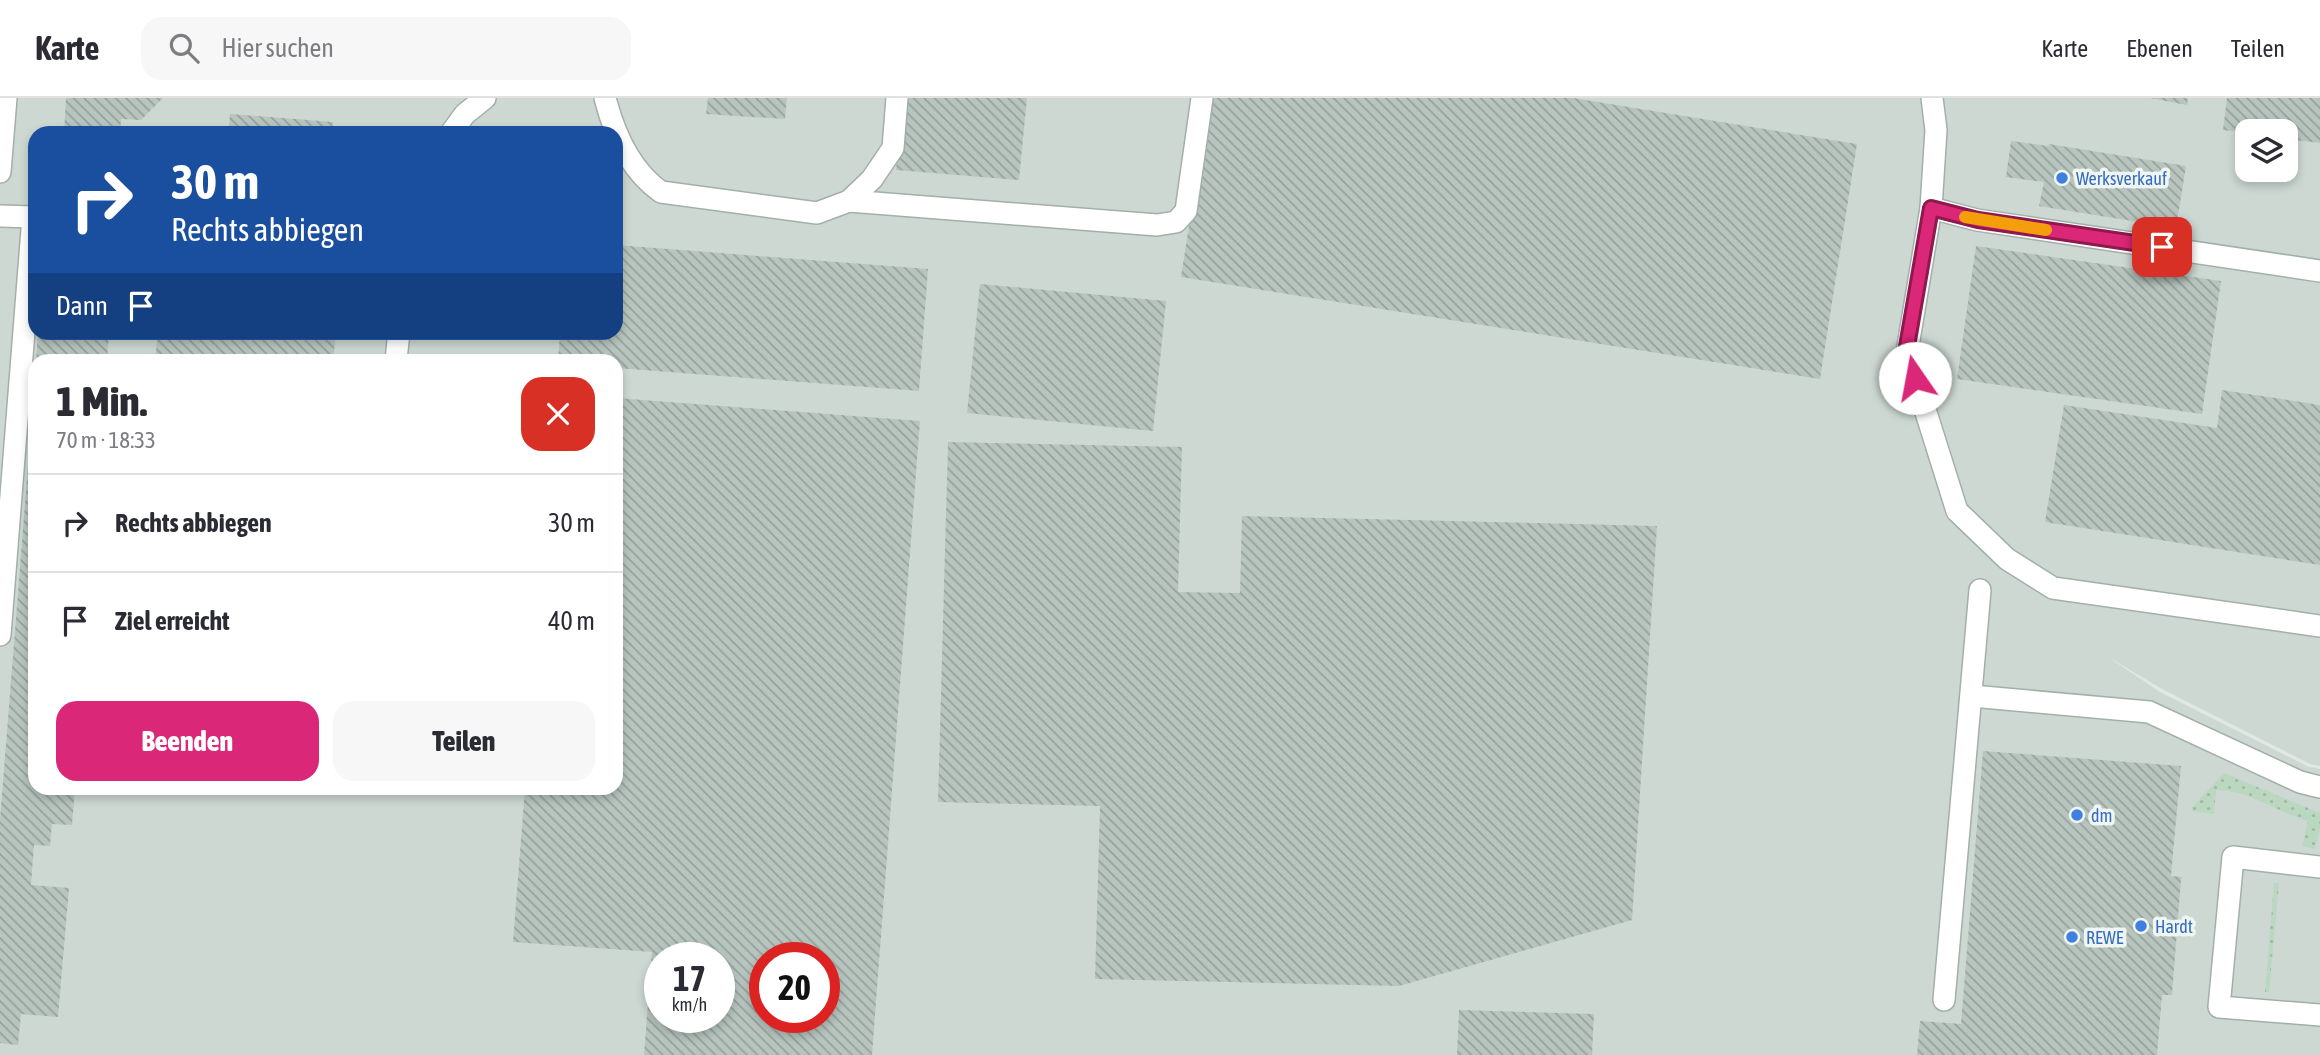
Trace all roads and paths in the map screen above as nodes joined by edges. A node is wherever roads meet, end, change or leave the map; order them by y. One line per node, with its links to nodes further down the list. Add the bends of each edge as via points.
1 (6, 98): 10 (lane)
2 (485, 98): 7 (lane)
3 (605, 98): 8 (lane)
4 (897, 98): 11 (lane, via 893,148 872,179)
5 (1202, 98): 11 (lane, via 1186,211 1176,222 1157,225)
6 (1931, 98): 12 (lane, via 1936,130)
7 (456, 126)
8 (616, 126)
9 (623, 145): 11 (lane, via 645,181 661,192 817,212)
10 (0, 172)
11 (849, 201)
12 (1931, 208): 15 (lane, via 1978,220); 18 (lane, via 1906,352 1957,511 2007,559 2053,588)
13 (0, 216): 14 (lane)
14 (28, 217)
15 (2320, 271)
16 (28, 280): 19 (lane)
17 (1980, 590): 20 (lane)
18 (2320, 626)
19 (0, 635)
20 (1972, 696): 21 (lane, via 2149,712); 23 (lane)
21 (2320, 788)
22 (2320, 867): 24 (lane, via 2233,857 2219,1007)
23 (1944, 1000)
24 (2320, 1015)

